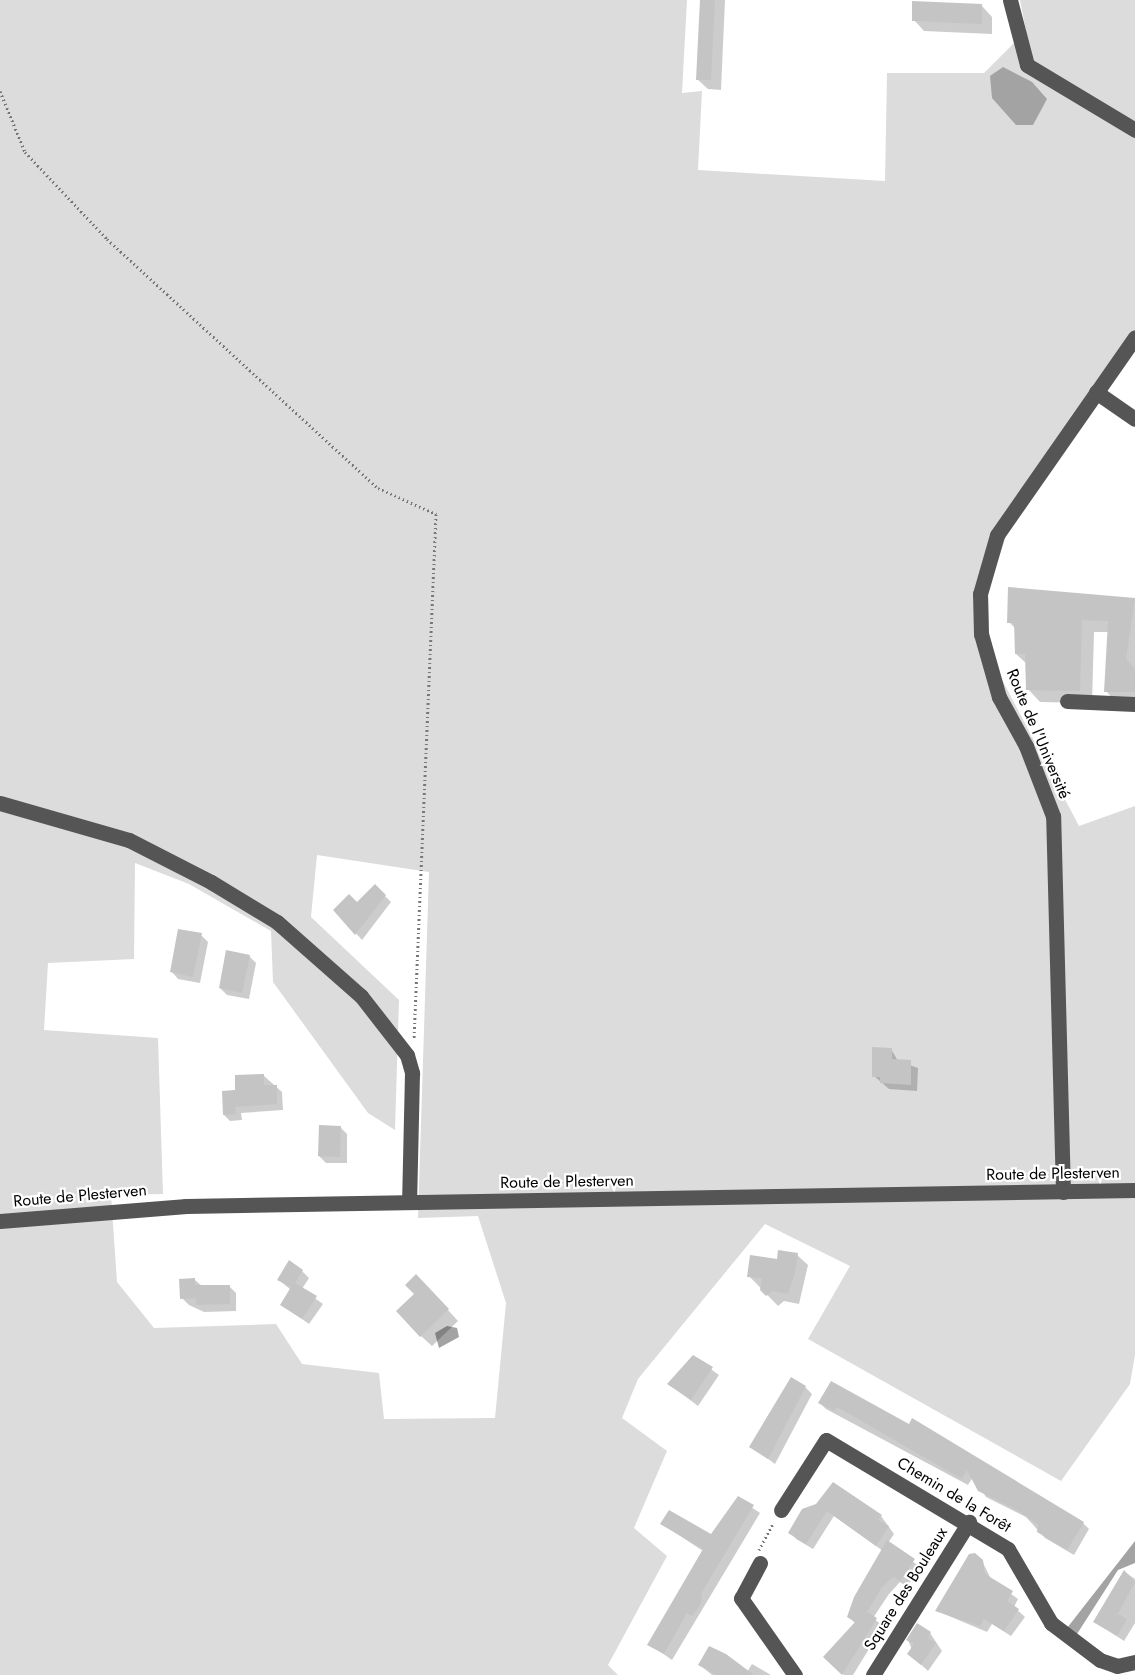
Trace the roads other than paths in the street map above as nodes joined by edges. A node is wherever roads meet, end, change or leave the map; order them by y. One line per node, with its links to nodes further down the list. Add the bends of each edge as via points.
1 (1010, 0): 2 (street, via 1027,65)
2 (1135, 130)
3 (1135, 337): 4 (street, Route de l'Université)
4 (1096, 392): 5 (street); 10 (street, Route de l'Université, via 998,535 980,594 981,634 999,697 1026,746 1053,816)
5 (1135, 418)
6 (1067, 701): 7 (street)
7 (1135, 704)
8 (0, 803): 11 (street, via 129,840 278,922 361,996 407,1055 412,1072)
9 (1135, 1190): 10 (street, Route de Plesterven)
10 (1063, 1192): 11 (street, Route de Plesterven)
11 (409, 1202): 12 (street, Route de Plesterven, via 186,1206)
12 (0, 1221)
13 (781, 1510): 14 (street, Chemin de la Forêt, via 826,1440)
14 (969, 1522): 17 (street, Chemin de la Forêt, via 1008,1549 1051,1623); 19 (street, Square des Bouleaux)
15 (760, 1563): 18 (street, via 741,1598)
16 (1135, 1662): 17 (street, Chemin de la Forêt)
17 (1114, 1671)
18 (795, 1675)
19 (873, 1675)

